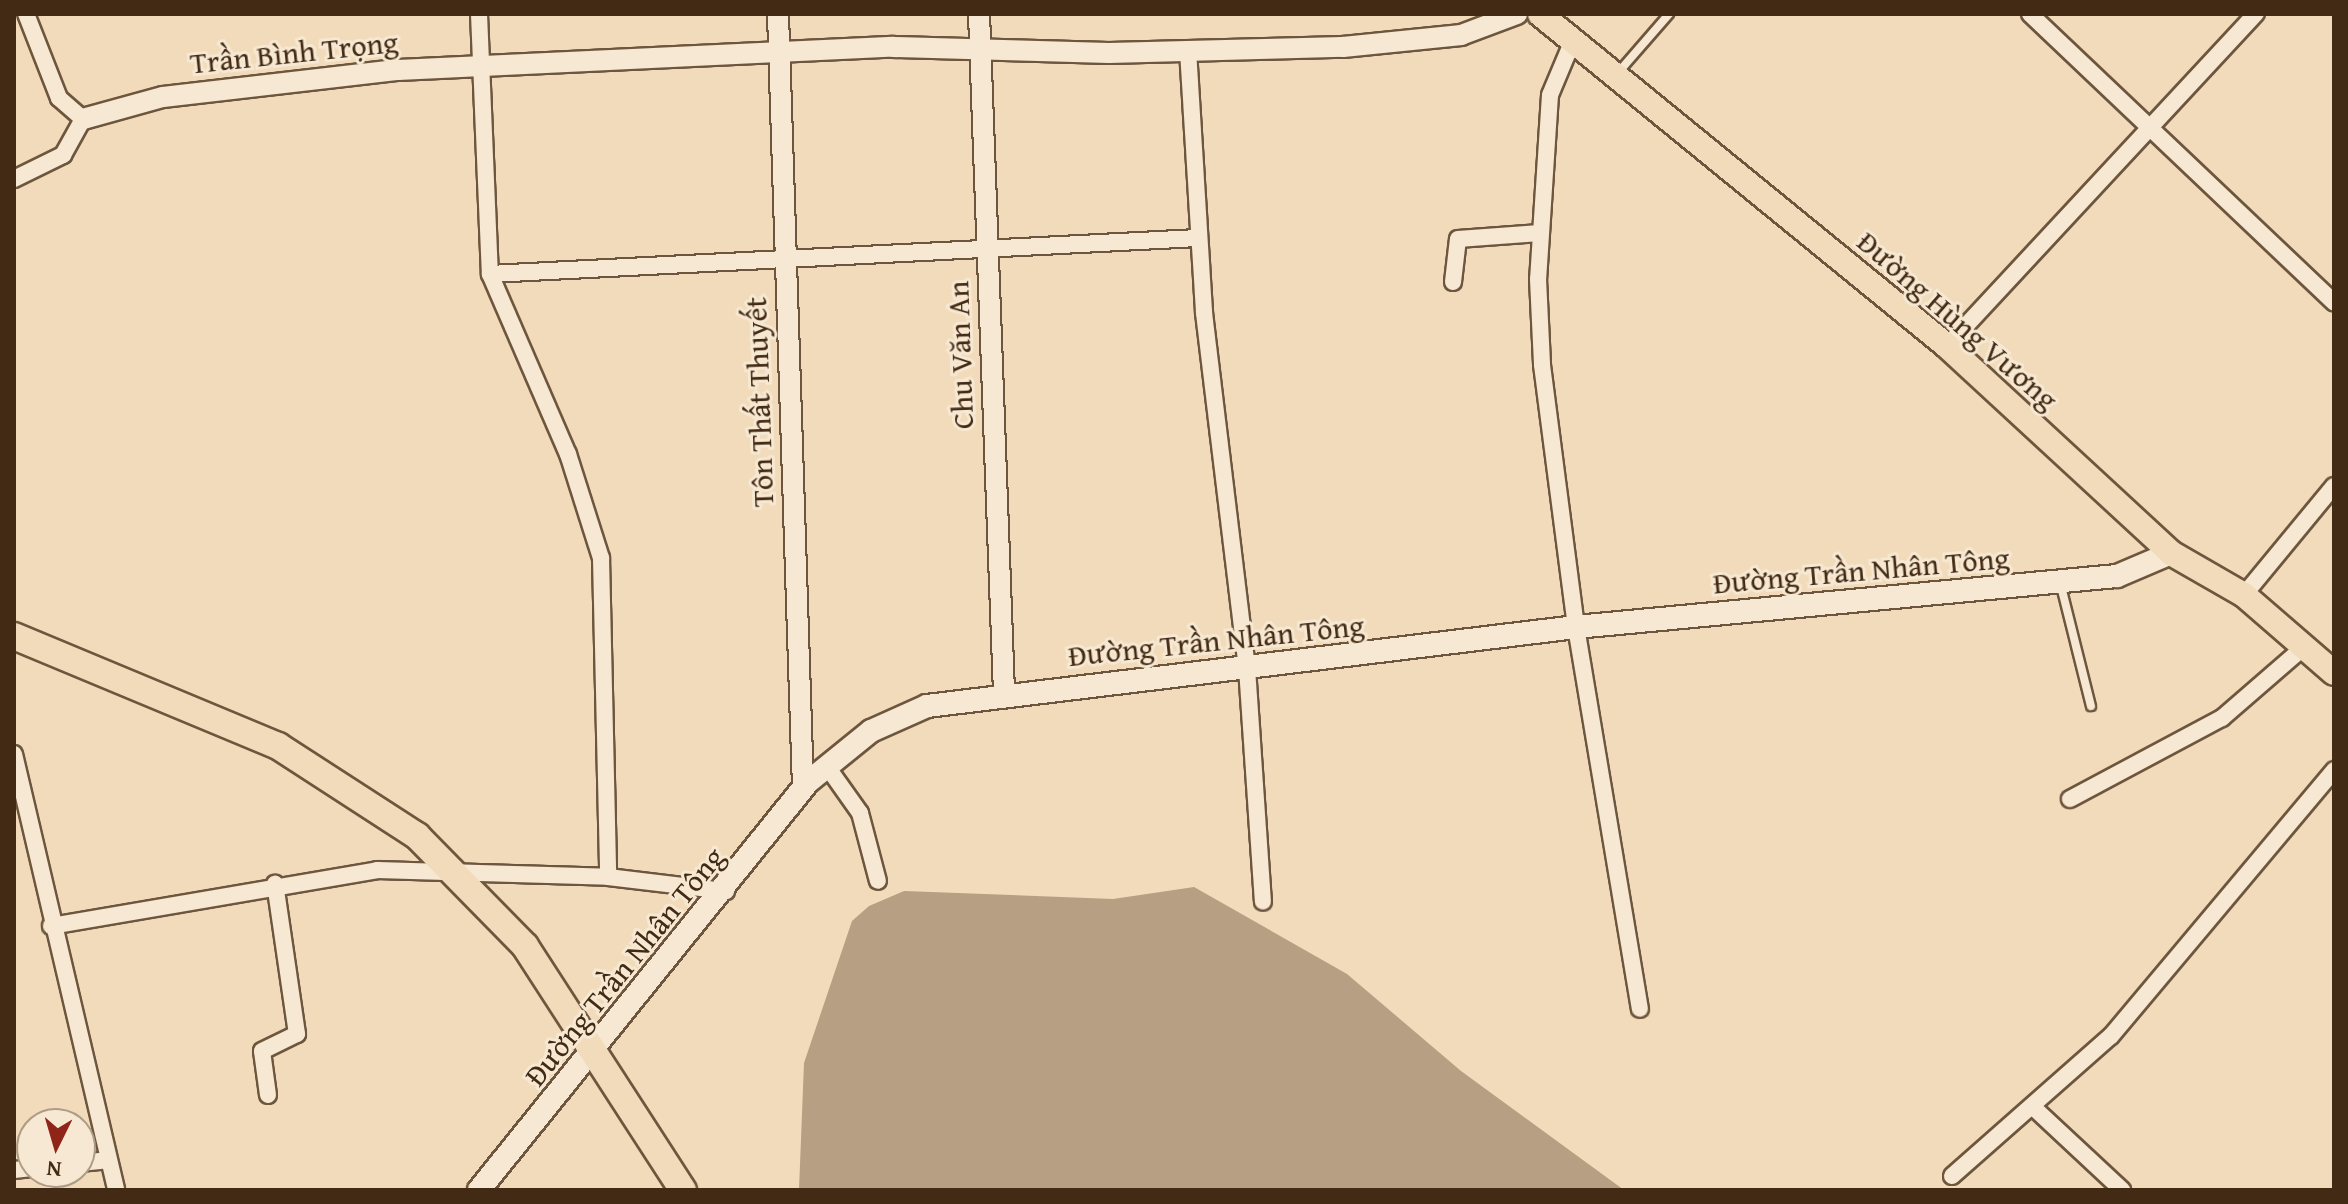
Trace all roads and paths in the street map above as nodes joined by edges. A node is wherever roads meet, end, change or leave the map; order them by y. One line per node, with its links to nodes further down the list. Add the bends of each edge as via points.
1 (26, 14): 16 (street, via 59,98)
2 (479, 14): 14 (street)
3 (778, 14): 13 (street, Tôn Thất Thuyết)
4 (979, 14): 11 (street, Chu Văn An)
5 (1517, 14): 12 (street, Trần Bình Trọng, via 1414,43)
6 (1540, 14): 10 (main road, Đường Hùng Vương)
7 (1669, 14): 15 (lane)
8 (2030, 14): 17 (street)
9 (2256, 14): 17 (street)
10 (1571, 45): 15 (main road, Đường Hùng Vương); 19 (street, via 1550,95)
11 (980, 47): 12 (street, Trần Bình Trọng); 13 (street, Trần Bình Trọng); 21 (street, Chu Văn An)
12 (1188, 50): 20 (street)
13 (779, 52): 14 (street, Trần Bình Trọng); 22 (street, Tôn Thất Thuyết)
14 (482, 64): 16 (street, Trần Bình Trọng, via 247,85 163,97); 23 (street)
15 (1613, 79): 26 (main road, Đường Hùng Vương)
16 (83, 119): 18 (street, via 63,155)
17 (2149, 127): 25 (street); 26 (street)
18 (14, 179)
19 (1540, 233): 24 (street, via 1458,239); 31 (street, via 1547,410)
20 (1199, 238): 21 (street); 34 (street)
21 (985, 247): 22 (street); 36 (street, Chu Văn An)
22 (784, 261): 23 (street); 41 (street, Tôn Thất Thuyết)
23 (490, 274): 44 (street, via 568,454 601,558)
24 (1453, 282)
25 (2334, 302)
26 (1947, 346): 28 (main road, Đường Hùng Vương)
27 (2334, 486): 30 (street)
28 (2171, 553): 29 (main road, Đường Trần Nhân Tông, via 2117,576); 30 (main road, Đường Hùng Vương)
29 (2060, 582): 31 (main road, Đường Trần Nhân Tông); 37 (lane)
30 (2244, 595): 33 (main road, Đường Hùng Vương)
31 (1576, 627): 34 (main road, Đường Trần Nhân Tông); 50 (street)
32 (14, 636): 43 (highway, via 292,753 373,802)
33 (2304, 647): 35 (main road, Đường Hùng Vương); 42 (street, via 2222,718)
34 (1247, 668): 36 (main road, Đường Trần Nhân Tông); 48 (street)
35 (2334, 673)
36 (1004, 693): 39 (main road, Đường Trần Nhân Tông, via 927,706 871,731)
37 (2091, 706)
38 (14, 754): 49 (street)
39 (826, 765): 41 (main road, Đường Trần Nhân Tông); 45 (street, via 860,813)
40 (2334, 770): 53 (street, via 2111,1036)
41 (803, 789): 47 (main road, Đường Trần Nhân Tông)
42 (2070, 799)
43 (457, 870): 44 (street); 46 (street, via 377,870); 51 (highway, via 525,946)
44 (608, 877): 47 (street)
45 (878, 881)
46 (275, 884): 49 (street); 52 (street, via 297,1034 262,1051)
47 (726, 891): 51 (main road, Đường Trần Nhân Tông)
48 (1263, 901)
49 (51, 926): 54 (street)
50 (1640, 1009)
51 (596, 1048): 58 (main road, Đường Trần Nhân Tông); 59 (highway)
52 (268, 1095)
53 (2033, 1107): 56 (street); 60 (street)
54 (107, 1160): 55 (street); 57 (street)
55 (96, 1161)
56 (1952, 1176)
57 (116, 1190)
58 (479, 1190)
59 (683, 1190)
60 (2122, 1190)

